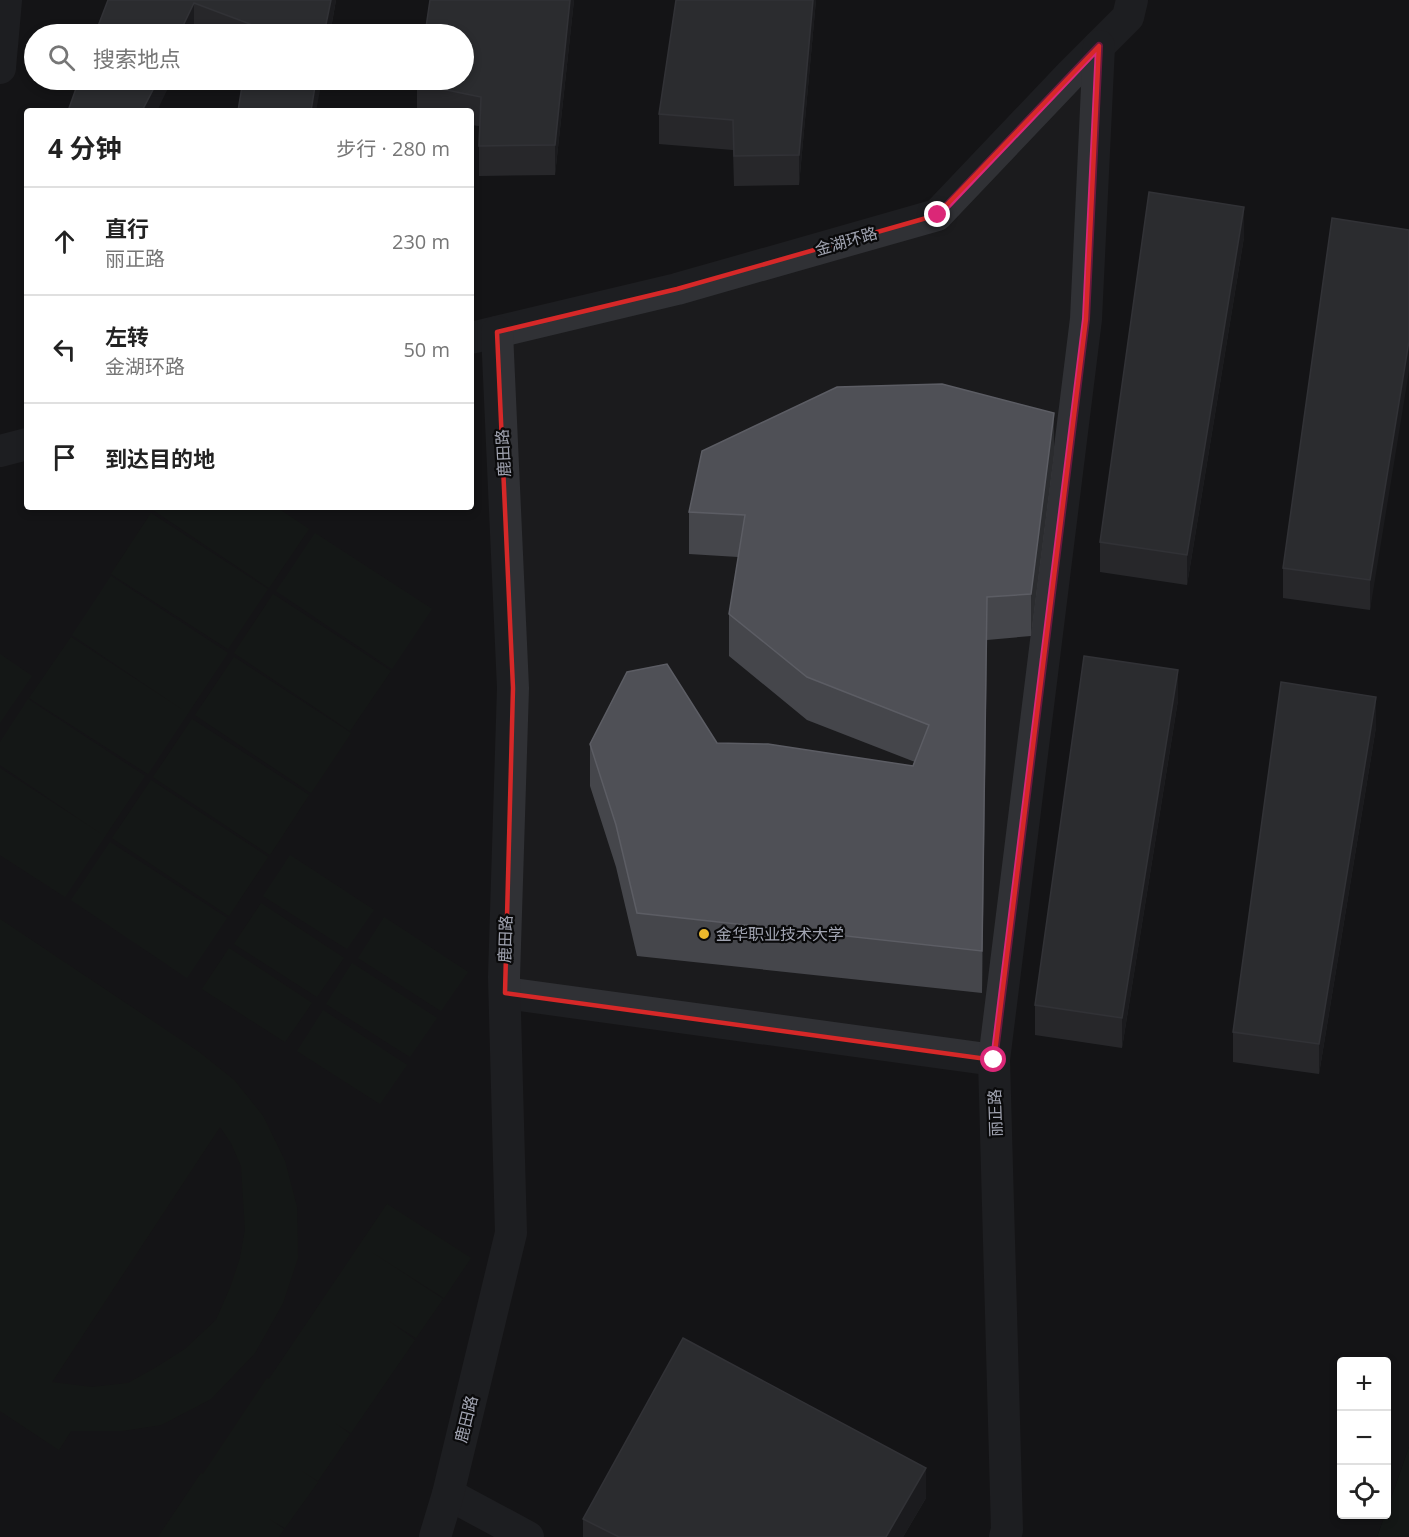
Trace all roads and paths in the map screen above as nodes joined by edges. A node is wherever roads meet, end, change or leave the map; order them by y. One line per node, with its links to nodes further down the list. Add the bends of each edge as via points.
1 (6, 0): 4 (street)
2 (1132, 0): 3 (street, 金湖环路, via 1128,17)
3 (1099, 46): 5 (street, 金湖环路, via 938,215 677,289); 9 (street, 丽正路, via 1086,319)
4 (0, 68)
5 (484, 335): 8 (street, 鹿田路, via 513,688)
6 (24, 445): 7 (street)
7 (0, 450)
8 (505, 993): 9 (street); 10 (street, 鹿田路, via 511,1233)
9 (994, 1060): 13 (street, 丽正路)
10 (448, 1494): 11 (street, 鹿田路); 12 (street)
11 (435, 1537)
12 (528, 1537)
13 (1005, 1537)

